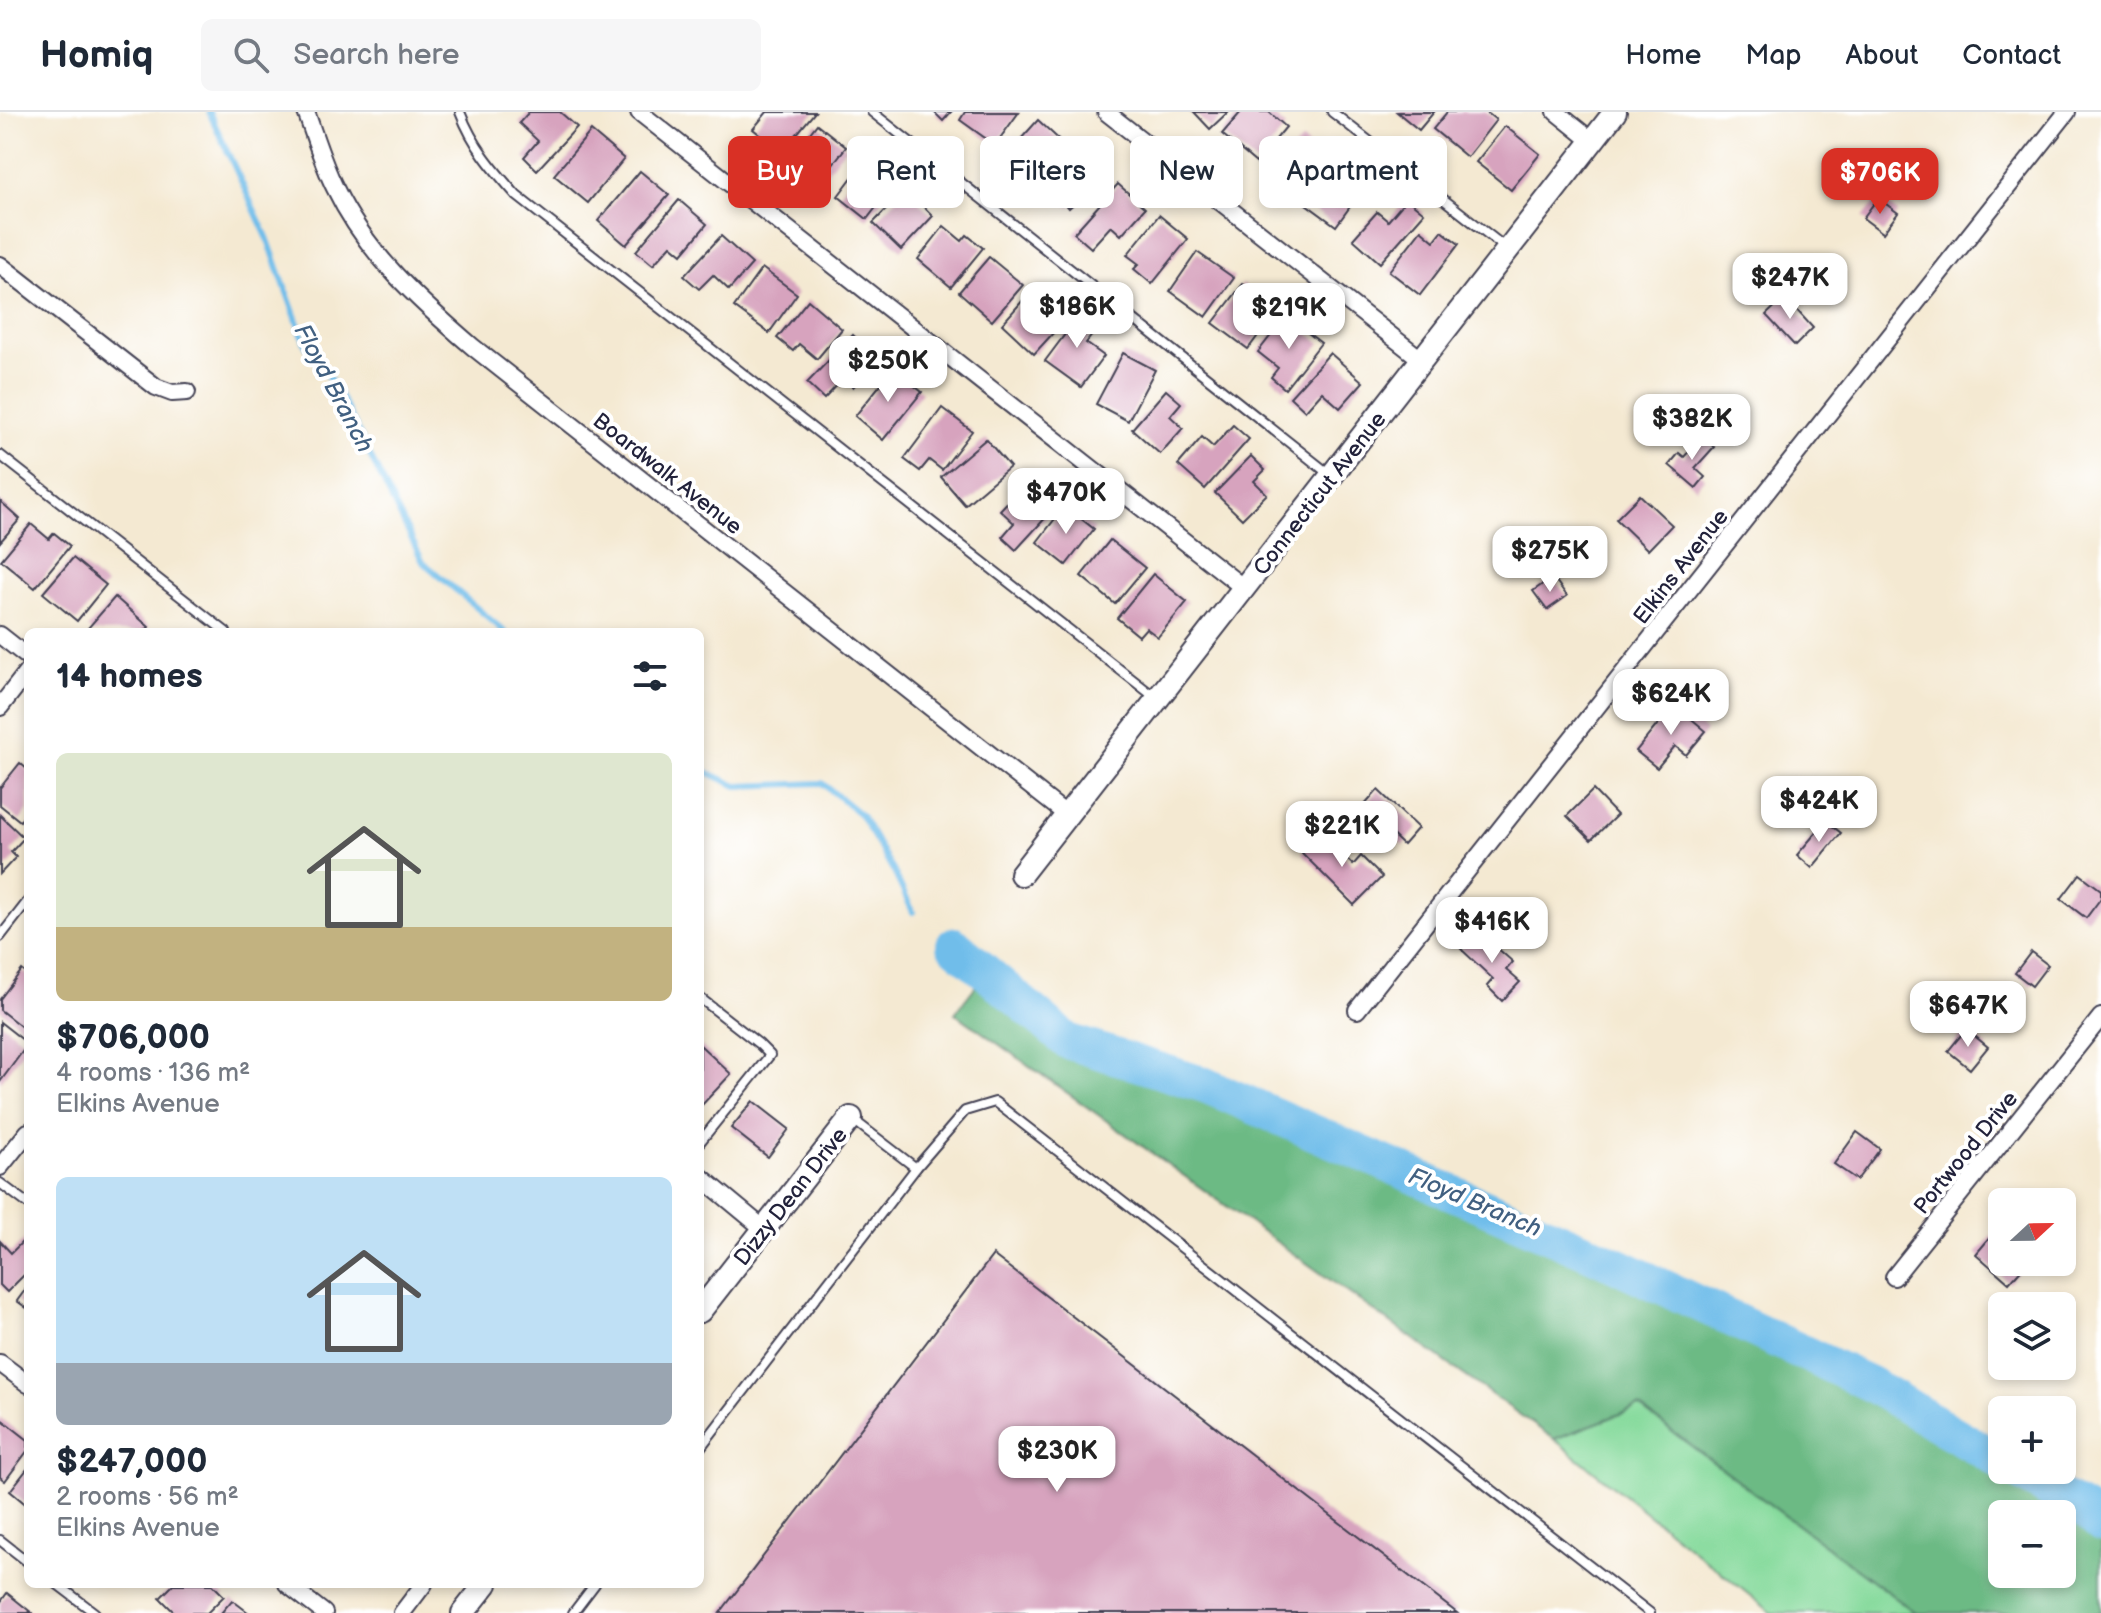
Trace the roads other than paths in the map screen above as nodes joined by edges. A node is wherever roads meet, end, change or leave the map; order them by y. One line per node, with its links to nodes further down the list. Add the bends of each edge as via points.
1 (306, 112): 24 (street, Boardwalk Avenue, via 351,219 414,297)
2 (460, 112): 22 (lane, via 469,136 517,196)
3 (639, 112): 17 (street)
4 (872, 112): 16 (lane)
5 (1106, 112): 13 (street)
6 (1332, 112): 11 (lane)
7 (1556, 112): 10 (street)
8 (1615, 112): 10 (street, Connecticut Avenue)
9 (2067, 112): 29 (street, Elkins Avenue)
10 (1592, 141): 11 (street, Connecticut Avenue)
11 (1507, 249): 13 (street, Connecticut Avenue)
12 (0, 265): 14 (street, via 156,387)
13 (1422, 360): 16 (street, Connecticut Avenue)
14 (187, 392)
15 (0, 455): 18 (lane)
16 (1333, 477): 17 (street, Connecticut Avenue)
17 (1245, 589): 22 (street, Connecticut Avenue)
18 (221, 628)
19 (0, 635): 20 (street)
20 (24, 654)
21 (24, 676): 23 (street)
22 (1157, 699): 24 (street, Connecticut Avenue)
23 (0, 707)
24 (1067, 815): 25 (street, Connecticut Avenue)
25 (1021, 874)
26 (24, 906): 27 (lane)
27 (0, 937)
28 (704, 1001): 33 (lane, via 770,1055)
29 (1357, 1010)
30 (2101, 1017): 40 (street, Portwood Drive)
31 (851, 1118): 35 (lane); 39 (street, Dizzy Dean Drive)
32 (24, 1137): 34 (street)
33 (704, 1137)
34 (0, 1167)
35 (916, 1168): 44 (lane); 57 (lane, via 965,1111 995,1102)
36 (704, 1179): 39 (street)
37 (0, 1183): 38 (lane)
38 (24, 1201)
39 (764, 1229): 41 (street, Dizzy Dean Drive)
40 (1894, 1277)
41 (704, 1306)
42 (0, 1363): 43 (street)
43 (24, 1381)
44 (704, 1443)
45 (0, 1540): 46 (lane)
46 (24, 1559)
47 (62, 1588): 52 (lane)
48 (292, 1588): 53 (street)
49 (421, 1588): 54 (street)
50 (483, 1588): 55 (street)
51 (592, 1588): 56 (lane)
52 (95, 1613)
53 (324, 1613)
54 (402, 1613)
55 (463, 1613)
56 (573, 1613)
57 (1650, 1613)

